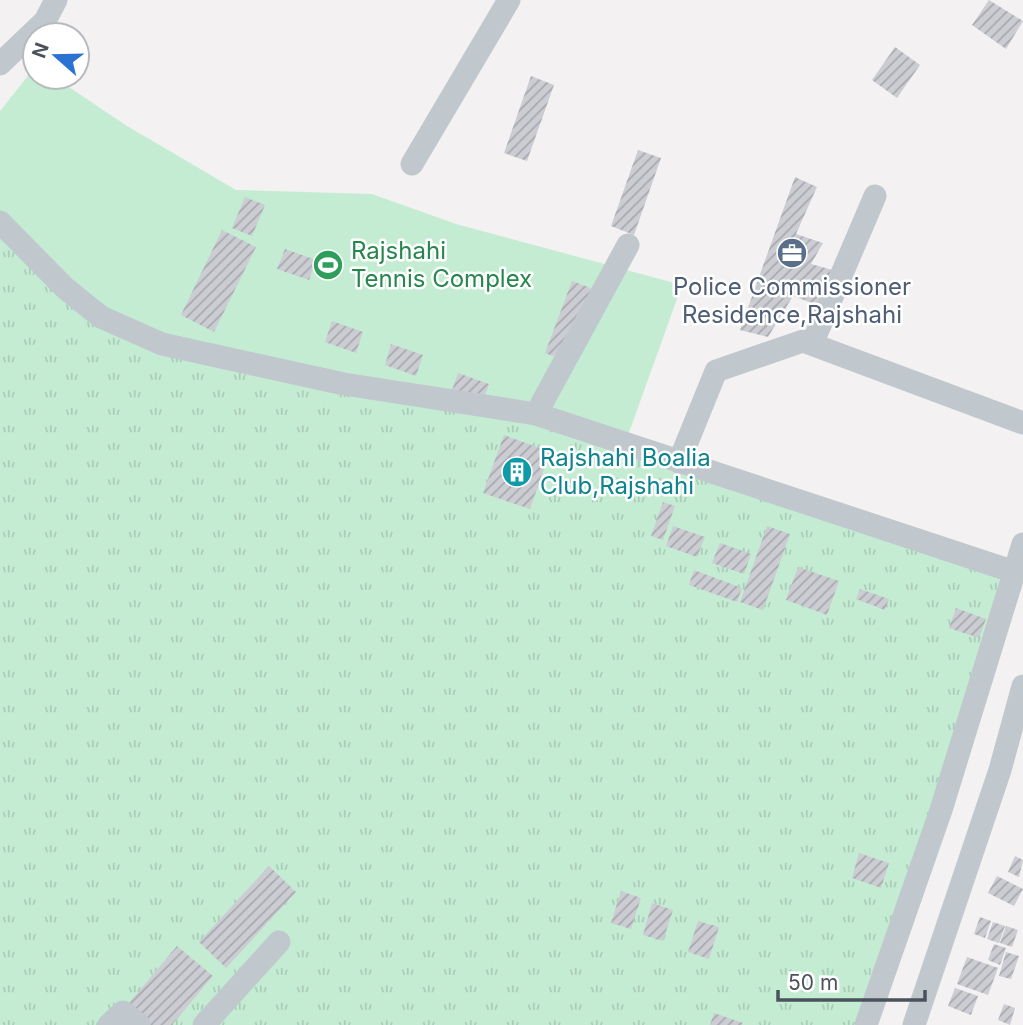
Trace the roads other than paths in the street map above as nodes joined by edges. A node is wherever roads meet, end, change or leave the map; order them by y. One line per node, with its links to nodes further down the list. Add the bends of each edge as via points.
1 (56, 0): 3 (street, via 45,21)
2 (509, 0): 4 (street)
3 (0, 64)
4 (412, 164)
5 (875, 196): 8 (street)
6 (0, 222): 9 (street, via 65,288 101,317 162,344 344,383)
7 (628, 245): 9 (street)
8 (812, 344): 10 (street); 11 (street, via 803,341 716,371)
9 (536, 414): 11 (street)
10 (1023, 423)
11 (679, 462): 13 (street)
12 (1023, 544): 13 (street)
13 (1014, 572): 20 (street, via 941,810)
14 (1023, 686): 16 (street)
15 (279, 942): 19 (street)
16 (916, 1024)
17 (109, 1025): 18 (street, via 123,1012)
18 (139, 1025)
19 (204, 1025)
20 (866, 1025)

